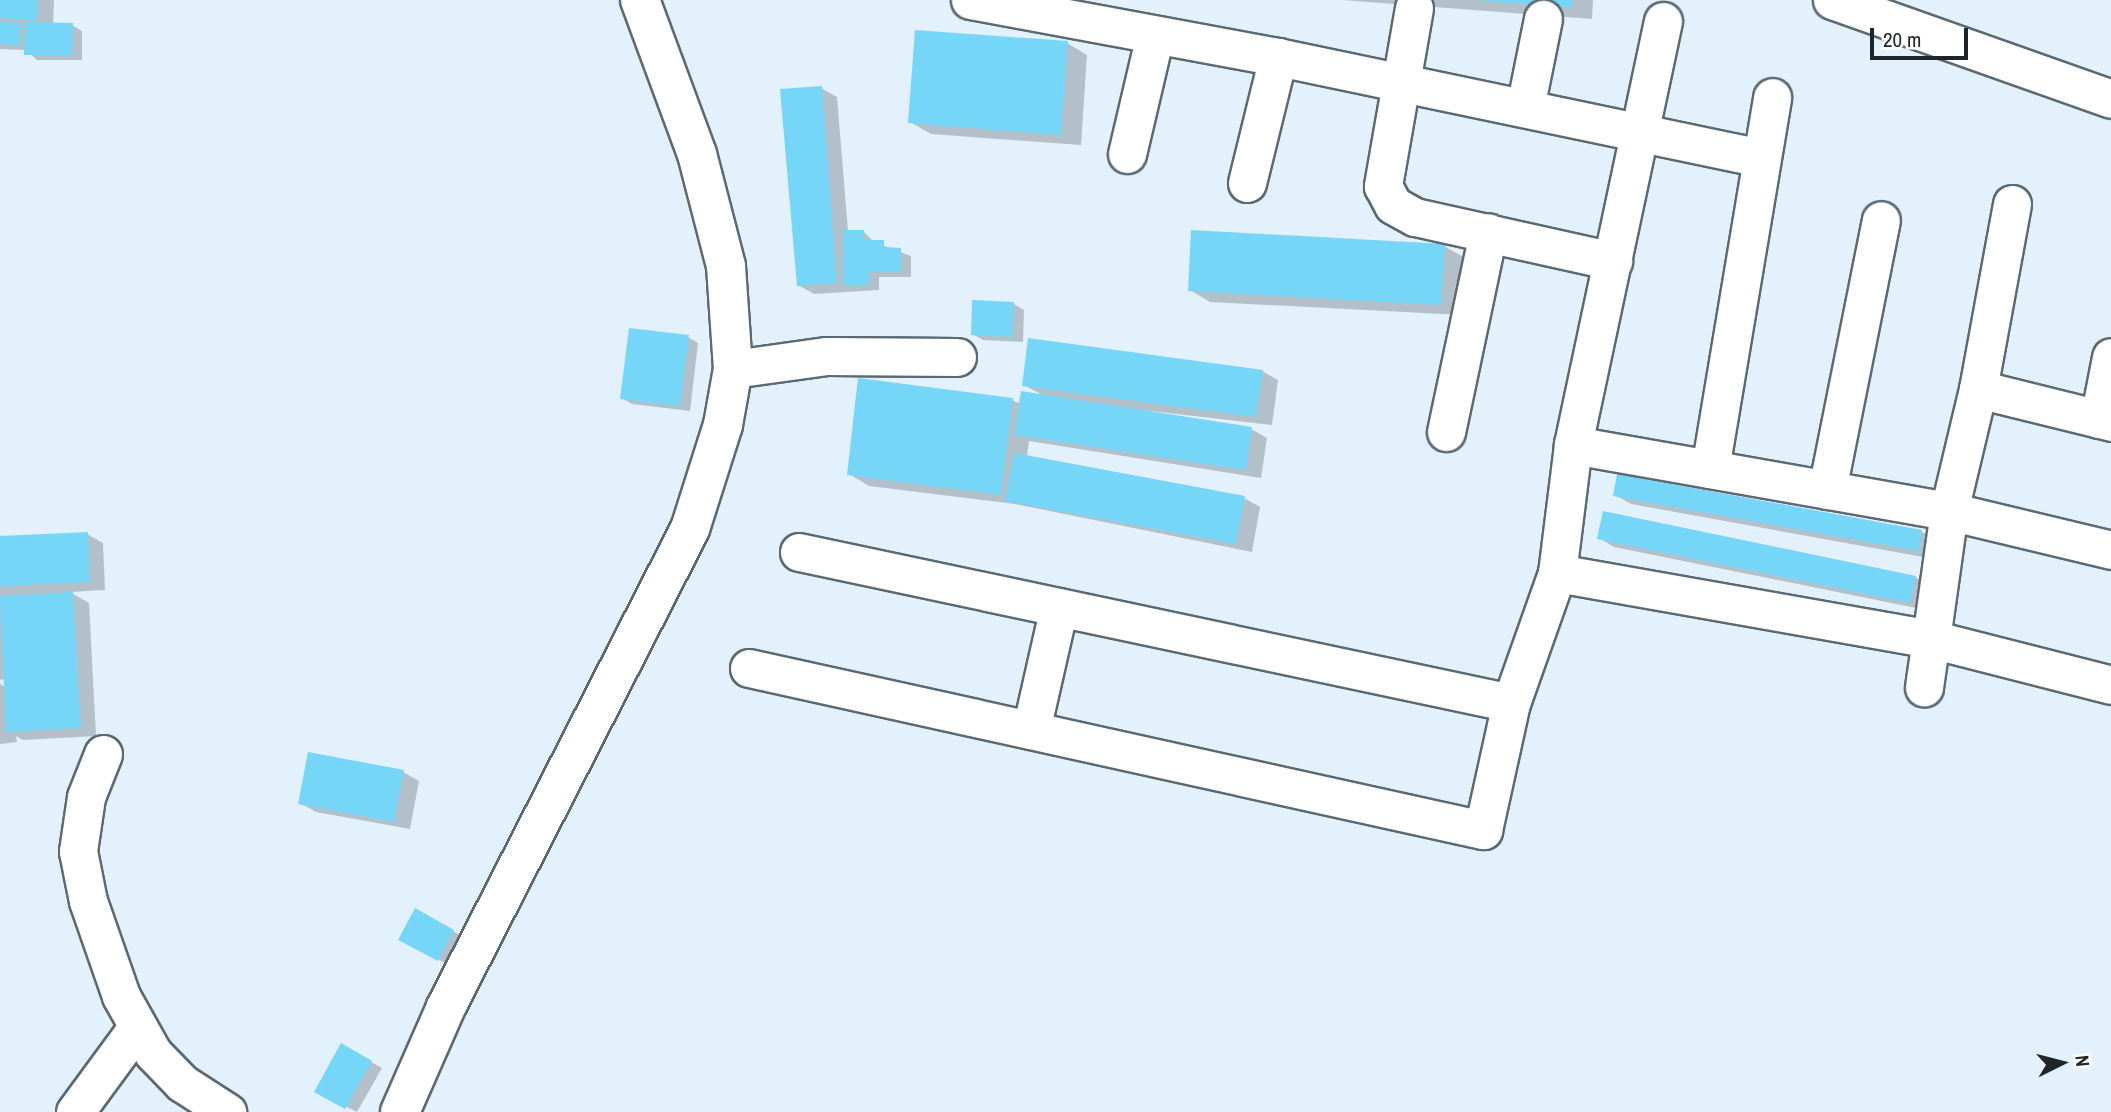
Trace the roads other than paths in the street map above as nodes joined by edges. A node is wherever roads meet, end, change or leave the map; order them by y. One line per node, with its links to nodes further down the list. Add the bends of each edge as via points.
1 (640, 0): 23 (street, via 715,213 730,301)
2 (970, 0): 7 (street)
3 (1832, 0): 11 (street)
4 (1414, 8): 9 (street)
5 (1543, 19): 12 (street)
6 (1663, 21): 13 (street)
7 (1155, 35): 8 (street); 14 (street)
8 (1278, 57): 9 (street); 16 (street)
9 (1401, 82): 12 (street); 19 (street, via 1383,186 1393,205 1415,217)
10 (1772, 97): 15 (street)
11 (2111, 99)
12 (1525, 108): 13 (street)
13 (1641, 132): 15 (street); 20 (street)
14 (1126, 154)
15 (1761, 159): 28 (street)
16 (1247, 183)
17 (2012, 204): 24 (street)
18 (1881, 220): 29 (street)
19 (1488, 232): 20 (street); 26 (street)
20 (1613, 261): 27 (street)
21 (957, 357): 23 (street, via 827,356)
22 (2111, 357): 25 (street)
23 (733, 369): 45 (street, via 723,425 691,529 446,1007)
24 (1979, 388): 25 (street); 30 (street)
25 (2105, 420)
26 (1446, 432)
27 (1573, 445): 28 (street); 33 (street)
28 (1710, 469): 29 (street)
29 (1827, 490): 30 (street)
30 (1949, 511): 31 (street); 35 (street)
31 (2111, 550)
32 (799, 552): 34 (street)
33 (1557, 573): 35 (street); 39 (street)
34 (1059, 607): 39 (street); 40 (street)
35 (1931, 639): 37 (street); 38 (street)
36 (750, 668): 40 (street)
37 (2111, 685)
38 (1924, 687)
39 (1511, 703): 40 (street, via 1483,830)
40 (1031, 730)
41 (103, 754): 42 (street, via 86,797 78,851 89,901)
42 (136, 1029): 43 (street); 44 (street, via 182,1083)
43 (75, 1112)
44 (227, 1112)
45 (400, 1112)

